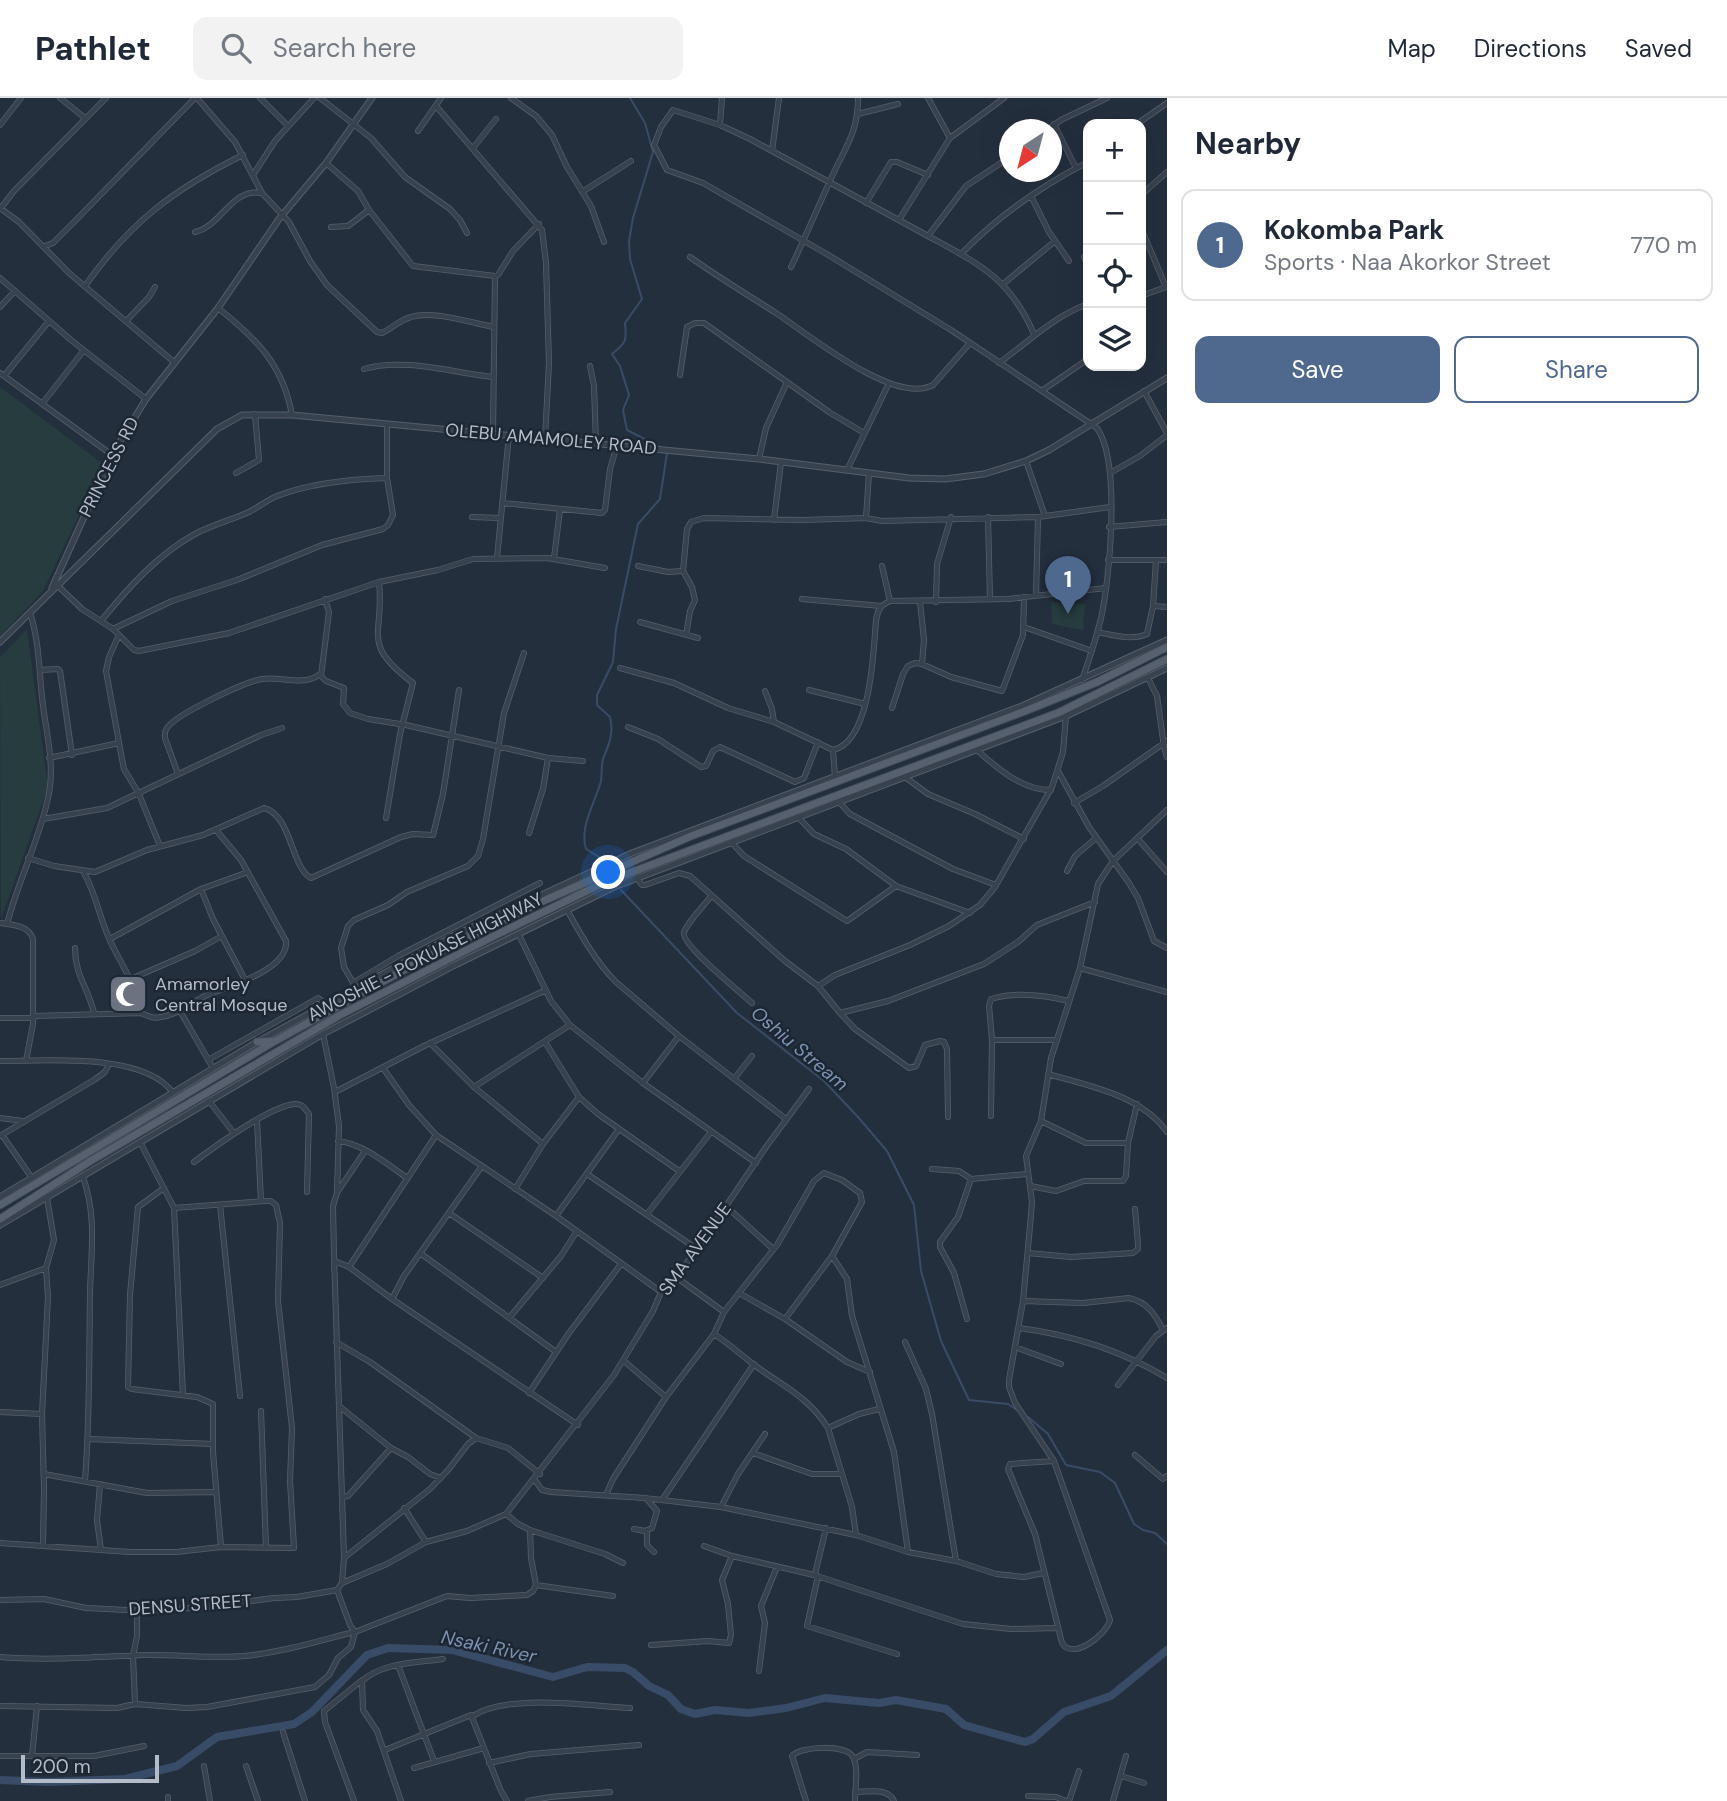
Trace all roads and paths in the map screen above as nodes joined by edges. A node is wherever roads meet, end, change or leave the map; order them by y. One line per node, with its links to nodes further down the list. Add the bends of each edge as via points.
1 (22, 98): 25 (street)
2 (60, 98): 21 (street)
3 (106, 98): 21 (street)
4 (196, 98): 34 (street); 62 (street)
5 (260, 98): 28 (street)
6 (314, 98): 28 (street)
7 (320, 98): 26 (street)
8 (372, 98): 26 (street, PRINCESS RD)
9 (441, 98): 19 (street)
10 (511, 98): 45 (street, via 544,124)
11 (722, 98): 27 (street)
12 (779, 98): 33 (street)
13 (858, 98): 20 (street)
14 (928, 98): 30 (street)
15 (1004, 98): 30 (street)
16 (1107, 98): 24 (street)
17 (1167, 103): 23 (street)
18 (898, 104): 20 (street)
19 (436, 106): 29 (street); 32 (street)
20 (858, 114): 43 (street, via 853,135)
21 (85, 117): 49 (street)
22 (496, 119): 32 (street)
23 (1144, 119)
24 (1062, 120)
25 (0, 125)
26 (354, 125): 36 (street, PRINCESS RD); 56 (street, via 405,177 450,209)
27 (720, 125): 33 (street); 59 (street, via 673,110 654,141 662,164)
28 (288, 126): 41 (street)
29 (418, 131)
30 (950, 138): 42 (street)
31 (1062, 140): 39 (street)
32 (473, 148): 53 (street)
33 (772, 151): 43 (street)
34 (243, 155): 41 (street); 70 (street, via 190,182 145,216)
35 (631, 161): 45 (street)
36 (326, 163): 50 (street, via 354,187); 51 (street, PRINCESS RD)
37 (999, 164): 57 (street, via 966,186)
38 (1083, 165): 39 (street)
39 (1076, 169): 47 (street)
40 (1167, 172): 44 (street)
41 (253, 175): 46 (street)
42 (928, 175): 48 (street, via 891,162); 52 (street)
43 (829, 182): 48 (street); 59 (street)
44 (1146, 191)
45 (582, 192): 60 (street)
46 (262, 193): 51 (street); 55 (street, via 239,197 202,231)
47 (1031, 196): 61 (street); 63 (street, via 990,225)
48 (866, 202): 52 (street)
49 (0, 208): 62 (street)
50 (369, 210): 54 (street, via 348,226); 67 (street, via 413,266)
51 (283, 215): 77 (street, PRINCESS RD); 80 (street, via 327,285 377,332 384,333 416,316)
52 (899, 220): 57 (street)
53 (539, 224): 67 (street); 107 (street, via 544,239 549,349)
54 (331, 227)
55 (195, 232)
56 (467, 233)
57 (928, 236): 63 (street)
58 (1146, 239): 71 (street)
59 (804, 240): 66 (street); 82 (street)
60 (604, 242)
61 (1055, 242): 65 (street); 69 (street)
62 (45, 246): 70 (street)
63 (961, 254): 69 (street)
64 (690, 257): 94 (street, via 833,352)
65 (1069, 261)
66 (791, 267)
67 (495, 276): 80 (street)
68 (0, 278): 73 (street)
69 (1003, 284): 81 (street)
70 (85, 286): 78 (street)
71 (1167, 286): 74 (street)
72 (155, 287): 78 (street)
73 (14, 292): 76 (street); 79 (street)
74 (1146, 294)
75 (1083, 306): 81 (street)
76 (0, 307)
77 (218, 309): 85 (street, PRINCESS RD); 100 (street, via 260,344 285,387)
78 (127, 320): 85 (street)
79 (49, 321): 83 (street); 89 (street)
80 (494, 327): 91 (street)
81 (1034, 334): 86 (street)
82 (970, 342): 86 (street); 94 (street, via 949,370 927,388)
83 (84, 350): 97 (street); 98 (street)
84 (1083, 362): 95 (street)
85 (176, 363): 97 (street, PRINCESS RD)
86 (999, 363): 95 (street)
87 (590, 366): 108 (street)
88 (364, 369): 91 (street, via 401,366)
89 (2, 374): 98 (street)
90 (680, 375): 93 (street, via 687,327 704,323)
91 (494, 377): 103 (street)
92 (1167, 377): 96 (street, OLEBU AMAMOLEY ROAD)
93 (787, 382): 104 (street); 111 (street, via 766,428)
94 (889, 383): 104 (street)
95 (1043, 390): 102 (street)
96 (1144, 391): 102 (street, OLEBU AMAMOLEY ROAD); 105 (street)
97 (146, 399): 110 (street, PRINCESS RD)
98 (42, 404): 110 (street)
99 (255, 414): 100 (street, OLEBU AMAMOLEY ROAD); 116 (street, via 259,460); 142 (street, OLEBU AMAMOLEY ROAD, via 236,416 218,429)
100 (292, 415): 101 (street, OLEBU AMAMOLEY ROAD)
101 (387, 423): 103 (street, OLEBU AMAMOLEY ROAD); 118 (street)
102 (1091, 423): 112 (street, OLEBU AMAMOLEY ROAD); 115 (street, via 1101,434)
103 (493, 433): 106 (street, OLEBU AMAMOLEY ROAD)
104 (864, 433): 114 (street)
105 (1167, 434): 115 (street)
106 (509, 435): 107 (street, OLEBU AMAMOLEY ROAD); 119 (street)
107 (545, 438): 108 (street, OLEBU AMAMOLEY ROAD)
108 (596, 443): 109 (street, OLEBU AMAMOLEY ROAD)
109 (617, 445): 111 (street, OLEBU AMAMOLEY ROAD); 121 (street, via 603,513)
110 (112, 455): 144 (street, PRINCESS RD)
111 (759, 459): 113 (street, OLEBU AMAMOLEY ROAD)
112 (1026, 461): 117 (street, OLEBU AMAMOLEY ROAD, via 956,478); 122 (street)
113 (781, 462): 114 (street, OLEBU AMAMOLEY ROAD); 129 (street)
114 (847, 470): 117 (street, OLEBU AMAMOLEY ROAD)
115 (1110, 472): 120 (street)
116 (236, 473)
117 (869, 473): 128 (street)
118 (387, 478): 157 (street, via 349,480 285,493 197,532 133,583); 160 (street, via 393,515 383,529 322,545 172,601)
119 (502, 503): 121 (street); 127 (street)
120 (1110, 507): 122 (street); 131 (street)
121 (560, 510): 133 (street)
122 (1045, 516): 126 (street)
123 (472, 517): 127 (street)
124 (951, 517): 125 (street); 128 (street); 152 (street, via 939,555)
125 (988, 517): 126 (street); 149 (street)
126 (1038, 517): 145 (street)
127 (501, 518): 132 (street)
128 (866, 518): 129 (street)
129 (774, 520): 140 (street, via 694,520 687,529)
130 (1167, 522): 131 (street)
131 (1110, 527): 135 (street)
132 (497, 558): 133 (street); 141 (street, via 472,559)
133 (554, 558): 139 (street)
134 (1156, 559): 135 (street); 136 (street); 154 (street)
135 (1108, 560): 143 (street)
136 (1167, 560)
137 (638, 566): 140 (street)
138 (882, 566): 150 (street)
139 (605, 568)
140 (683, 571): 163 (street, via 694,596)
141 (379, 582): 147 (street); 191 (street, via 377,643 387,661 412,683)
142 (56, 585): 144 (street, OLEBU AMAMOLEY ROAD); 157 (street)
143 (1106, 588): 145 (street); 161 (street)
144 (51, 590): 156 (street, OLEBU AMAMOLEY ROAD)
145 (1036, 596): 146 (street)
146 (1024, 597): 149 (street); 159 (street)
147 (324, 599): 162 (street, via 229,633 143,651 134,650); 179 (street, via 329,612)
148 (802, 599): 153 (street)
149 (990, 600): 152 (street)
150 (890, 601): 151 (street); 153 (street)
151 (920, 601): 152 (street); 175 (street)
152 (936, 601)
153 (881, 606): 186 (street)
154 (1153, 606): 155 (street); 164 (street)
155 (1167, 607)
156 (29, 612): 167 (street, OLEBU AMAMOLEY ROAD); 178 (street)
157 (101, 621): 160 (street)
158 (640, 622): 163 (street)
159 (1024, 627): 170 (street); 175 (street, via 1002,691)
160 (113, 629): 162 (street)
161 (1097, 632): 164 (street); 170 (street)
162 (119, 635): 199 (street, via 106,671)
163 (686, 635): 165 (street)
164 (1145, 636): 169 (street)
165 (698, 638)
166 (1167, 640): 169 (street)
167 (0, 642)
168 (1167, 646): 173 (main road, AWOSHIE - POKUASE HIGHWAY)
169 (1152, 647): 172 (street)
170 (1092, 651): 181 (street)
171 (524, 653): 200 (street)
172 (1129, 657): 173 (main road); 181 (street)
173 (1142, 658): 188 (main road, AWOSHIE - POKUASE HIGHWAY)
174 (1167, 659): 196 (main road, AWOSHIE - POKUASE HIGHWAY)
175 (922, 664): 187 (street, via 906,668)
176 (620, 667): 190 (street, via 674,682 728,708)
177 (1167, 668): 180 (street)
178 (40, 670): 204 (street, via 60,671); 206 (street)
179 (320, 674): 191 (street, via 344,688 343,704 350,713); 210 (street, via 307,680 259,680 217,697 169,725 164,733)
180 (1147, 678): 189 (street); 198 (street, via 1157,696)
181 (1082, 681): 185 (street)
182 (459, 690): 194 (street)
183 (809, 690): 186 (street)
184 (765, 691): 190 (street)
185 (1040, 698): 188 (main road); 211 (street)
186 (865, 704): 202 (street, via 849,741)
187 (892, 708)
188 (1031, 708): 195 (main road, AWOSHIE - POKUASE HIGHWAY)
189 (1066, 716): 196 (street); 209 (street)
190 (774, 722): 197 (street)
191 (403, 725): 194 (street); 219 (street)
192 (628, 727): 197 (street, via 658,739 701,767 720,747 795,782 804,778)
193 (282, 728): 210 (street)
194 (452, 735): 200 (street); 221 (street, via 433,835 401,837 311,878 303,872 283,825 271,810 261,809)
195 (961, 737): 201 (main road); 253 (main road, AWOSHIE - POKUASE HIGHWAY, via 691,836 534,905)
196 (1004, 737): 201 (main road, AWOSHIE - POKUASE HIGHWAY); 203 (street)
197 (818, 742): 202 (street)
198 (1165, 742): 205 (street); 216 (street)
199 (119, 743): 204 (street); 214 (street, via 124,769)
200 (497, 746): 207 (street); 258 (street, via 478,856 468,866 407,892 348,926 341,948 344,967)
201 (965, 748): 257 (main road, AWOSHIE - POKUASE HIGHWAY, via 603,883)
202 (833, 750): 211 (street)
203 (978, 751): 212 (street); 213 (street, via 1014,779 1038,790)
204 (72, 755): 206 (street)
205 (1167, 757)
206 (49, 758): 220 (street, via 50,787)
207 (548, 758): 208 (street); 222 (street)
208 (583, 761)
209 (1058, 771): 213 (street); 216 (street)
210 (177, 774): 214 (street)
211 (835, 777): 251 (street, via 597,868)
212 (905, 777): 215 (street); 224 (street, via 928,794)
213 (1051, 790): 224 (street)
214 (139, 794): 220 (street, via 107,808); 227 (street)
215 (839, 802): 218 (street); 236 (street, via 850,814 953,869)
216 (1074, 803): 223 (street)
217 (1167, 810): 225 (street)
218 (798, 817): 226 (street); 237 (street, via 814,834 846,849)
219 (386, 818)
220 (42, 819): 228 (street)
221 (216, 830): 227 (street); 232 (street)
222 (529, 833)
223 (1096, 838): 229 (street); 230 (street, via 1075,856)
224 (1024, 839): 236 (street)
225 (1138, 839): 229 (street); 233 (street)
226 (731, 842): 234 (street); 237 (street, via 744,856 846,920)
227 (160, 846): 231 (street, via 107,869)
228 (28, 858): 231 (street); 244 (street)
229 (1113, 861): 240 (street, via 1098,884); 250 (street, via 1138,898 1154,941)
230 (1067, 871)
231 (83, 872): 247 (street)
232 (248, 872): 238 (street); 256 (street, via 287,944 282,957)
233 (1167, 872)
234 (637, 878): 239 (street, via 645,885 685,873); 241 (street)
235 (540, 883): 248 (street)
236 (996, 885): 242 (street)
237 (896, 886): 242 (street)
238 (201, 889): 246 (street); 247 (street)
239 (711, 896): 259 (street); 263 (street, via 684,939)
240 (1095, 902): 252 (street); 268 (street, via 1037,925 984,964 888,1001)
241 (567, 910): 245 (street); 273 (street, via 608,974)
242 (970, 913): 259 (street, via 920,941)
243 (0, 923): 244 (street)
244 (7, 924): 269 (street, via 32,936)
245 (519, 935): 260 (street); 272 (street)
246 (222, 936): 255 (street); 256 (street)
247 (110, 939): 255 (street)
248 (419, 945): 251 (street); 254 (street)
249 (75, 948): 266 (street, via 78,976)
250 (1167, 948)
251 (422, 953): 254 (street)
252 (1080, 968): 261 (street); 262 (street)
253 (402, 971): 257 (main road); 276 (main road, AWOSHIE - POKUASE HIGHWAY)
254 (372, 975): 258 (street)
255 (131, 979): 267 (street)
256 (245, 980): 265 (street)
257 (407, 981): 344 (main road, AWOSHIE - POKUASE HIGHWAY, via 200,1096)
258 (355, 986): 264 (street)
259 (818, 986): 268 (street)
260 (546, 990): 271 (street); 279 (street)
261 (1167, 992)
262 (1069, 1002): 274 (street, via 1037,995 991,999); 275 (street)
263 (752, 1003)
264 (326, 1004): 277 (street); 281 (street, via 318,998)
265 (180, 1011): 267 (street, via 160,1018); 281 (street)
266 (94, 1013): 267 (street); 269 (street)
267 (141, 1013)
268 (839, 1013): 298 (street, via 909,1068 916,1066 925,1045 944,1042)
269 (34, 1017): 270 (street); 283 (street)
270 (0, 1018)
271 (570, 1025): 278 (street); 289 (street)
272 (323, 1034): 292 (street); 295 (street)
273 (679, 1036): 288 (street); 289 (street)
274 (992, 1040): 275 (street); 297 (street)
275 (1056, 1040): 287 (street)
276 (275, 1041): 277 (main road); 336 (main road, AWOSHIE - POKUASE HIGHWAY)
277 (257, 1042): 285 (street)
278 (545, 1042): 290 (street); 294 (street)
279 (430, 1043): 286 (street); 290 (street)
280 (752, 1056): 288 (street)
281 (208, 1060): 285 (street)
282 (0, 1061): 283 (street)
283 (26, 1061): 284 (street)
284 (109, 1064): 293 (street, via 158,1078); 301 (street, via 94,1080)
285 (213, 1068): 293 (street)
286 (383, 1068): 292 (street); 310 (street)
287 (1048, 1074): 296 (street); 303 (street)
288 (734, 1079): 300 (street)
289 (643, 1083): 307 (street)
290 (474, 1087): 315 (street)
291 (810, 1088): 300 (street, SMA AVENUE)
292 (335, 1092): 304 (street)
293 (173, 1093): 325 (street)
294 (579, 1097): 305 (street); 315 (street)
295 (209, 1101): 306 (street); 312 (street)
296 (1136, 1104): 308 (street); 314 (street)
297 (991, 1116)
298 (948, 1117)
299 (0, 1118): 301 (street)
300 (786, 1119): 318 (street, SMA AVENUE)
301 (24, 1121): 309 (street)
302 (257, 1121): 306 (street); 331 (street, via 295,1104 309,1114); 335 (street)
303 (1041, 1121): 314 (street, via 1086,1143); 323 (street, via 1026,1157)
304 (339, 1126): 311 (street); 313 (street)
305 (619, 1129): 321 (street); 322 (street)
306 (233, 1132): 317 (street)
307 (711, 1132): 318 (street); 321 (street)
308 (1167, 1132)
309 (1, 1135): 325 (street)
310 (436, 1135): 319 (street); 326 (street)
311 (338, 1141): 313 (street); 332 (street)
312 (139, 1142): 324 (street); 329 (street)
313 (349, 1142): 316 (street)
314 (1128, 1143): 328 (street, via 1123,1181 1084,1181 1056,1191)
315 (543, 1144): 330 (street)
316 (365, 1152): 326 (street); 332 (street)
317 (194, 1162)
318 (755, 1163): 338 (street, SMA AVENUE)
319 (482, 1166): 330 (street); 341 (street)
320 (932, 1169): 327 (street, via 959,1171)
321 (679, 1171): 342 (street)
322 (587, 1174): 342 (street); 343 (street)
323 (1027, 1174): 327 (street); 328 (street)
324 (83, 1177): 334 (street); 394 (street, via 91,1205 94,1250)
325 (32, 1178): 333 (street)
326 (407, 1178): 354 (street)
327 (971, 1179): 366 (street, via 958,1217 940,1242 957,1280)
328 (1030, 1186): 350 (street)
329 (164, 1188): 339 (street); 382 (street, via 138,1207 128,1384 132,1389)
330 (515, 1189): 343 (street)
331 (307, 1192)
332 (337, 1193): 352 (street, via 333,1206)
333 (0, 1197)
334 (47, 1198): 345 (street); 355 (street, via 54,1240)
335 (261, 1201): 337 (street); 426 (street, via 274,1202 279,1215 278,1301 293,1448 293,1548)
336 (0, 1205)
337 (220, 1205): 339 (street); 383 (street)
338 (726, 1206): 347 (street, SMA AVENUE); 348 (street)
339 (174, 1208): 382 (street)
340 (1135, 1209): 350 (street, via 1138,1249 1133,1253 1071,1257)
341 (449, 1213): 349 (street); 357 (street)
342 (647, 1214): 347 (street)
343 (556, 1216): 346 (street)
344 (0, 1219)
345 (0, 1225)
346 (577, 1231): 353 (street); 357 (street)
347 (697, 1249): 356 (street, SMA AVENUE)
348 (774, 1249): 351 (street, via 814,1181 824,1173 862,1196); 360 (street)
349 (421, 1253): 361 (street); 364 (street)
350 (1028, 1253): 362 (street)
351 (832, 1256): 365 (street); 378 (street, via 847,1279 852,1316)
352 (335, 1261): 354 (street); 370 (street)
353 (621, 1264): 359 (street); 373 (street)
354 (349, 1267): 361 (street)
355 (46, 1268): 358 (street); 389 (street)
356 (676, 1277): 359 (street, SMA AVENUE); 363 (street)
357 (543, 1278): 364 (street)
358 (0, 1285)
359 (661, 1292): 374 (street, SMA AVENUE)
360 (739, 1293): 363 (street); 365 (street)
361 (392, 1299): 381 (street)
362 (1023, 1301): 367 (street); 368 (street, via 1129,1298 1153,1312)
363 (724, 1312): 369 (street)
364 (509, 1318): 373 (street)
365 (785, 1319): 378 (street, via 836,1356)
366 (967, 1320)
367 (1019, 1328): 372 (street); 375 (street, via 1111,1349)
368 (1165, 1329): 375 (street)
369 (714, 1334): 376 (street); 384 (street)
370 (336, 1342): 385 (street); 393 (street)
371 (905, 1342): 432 (street, via 926,1389)
372 (1015, 1347): 377 (street); 399 (street, via 1009,1387)
373 (556, 1352): 381 (street)
374 (624, 1361): 384 (street); 390 (street, SMA AVENUE)
375 (1137, 1361): 379 (street); 380 (street)
376 (754, 1364): 391 (street, via 800,1395); 412 (street)
377 (1061, 1364)
378 (871, 1372): 386 (street)
379 (1167, 1378)
380 (1118, 1385)
381 (529, 1393): 390 (street)
382 (183, 1395): 395 (street, via 213,1404)
383 (240, 1396)
384 (666, 1397): 409 (street)
385 (339, 1406): 396 (street); 410 (street)
386 (879, 1409): 391 (street); 429 (street, via 894,1452)
387 (261, 1411): 426 (street)
388 (0, 1412): 389 (street)
389 (42, 1414): 402 (street)
390 (578, 1425): 400 (street, SMA AVENUE)
391 (828, 1429): 401 (street)
392 (765, 1434): 397 (street)
393 (476, 1438): 400 (street, via 508,1448); 404 (street)
394 (89, 1439): 395 (street); 406 (street)
395 (213, 1444): 408 (street)
396 (391, 1448): 404 (street); 410 (street, via 348,1496)
397 (753, 1453): 401 (street, via 812,1474); 413 (street)
398 (1135, 1455): 403 (street, via 1157,1476)
399 (1054, 1461): 435 (street, via 1008,1466 1035,1534); 443 (street, via 1110,1620 1103,1632 1076,1649 1063,1646)
400 (540, 1474): 405 (street, SMA AVENUE)
401 (840, 1474): 420 (street)
402 (44, 1475): 406 (street); 423 (street)
403 (1167, 1476)
404 (441, 1478): 414 (street)
405 (534, 1479): 409 (street, via 542,1490 551,1492); 415 (street, SMA AVENUE)
406 (85, 1481): 407 (street)
407 (100, 1484): 408 (street, via 147,1493); 427 (street, via 97,1520)
408 (216, 1492): 425 (street)
409 (606, 1495): 411 (street)
410 (342, 1497): 431 (street)
411 (645, 1498): 412 (street); 419 (street, via 657,1511)
412 (662, 1500): 413 (street)
413 (721, 1507): 416 (street)
414 (404, 1508): 421 (street); 431 (street)
415 (506, 1514): 418 (street); 421 (street)
416 (826, 1528): 420 (street); 436 (street)
417 (634, 1529): 419 (street)
418 (530, 1530): 433 (street); 438 (street)
419 (647, 1531): 428 (street, via 647,1545)
420 (856, 1535): 429 (street)
421 (426, 1542): 437 (street)
422 (0, 1543): 423 (street)
423 (43, 1544): 427 (street)
424 (704, 1546): 430 (street)
425 (222, 1547): 426 (street); 427 (street, via 162,1552)
426 (265, 1548)
427 (101, 1550)
428 (654, 1552)
429 (908, 1552): 432 (street)
430 (732, 1556): 434 (street); 445 (street, via 722,1580 729,1643 708,1640)
431 (344, 1558): 437 (street)
432 (956, 1561): 435 (street, via 996,1574 1024,1577)
433 (623, 1563)
434 (777, 1567): 436 (street); 451 (street, via 761,1606 765,1623)
435 (1043, 1573): 443 (street)
436 (816, 1575): 443 (street, via 963,1624); 446 (street, via 807,1626)
437 (342, 1583): 439 (street)
438 (536, 1585): 440 (street); 444 (street, via 527,1595 447,1596)
439 (337, 1590): 442 (street, DENSU STREET); 444 (street)
440 (613, 1596)
441 (0, 1600): 442 (street, DENSU STREET, via 44,1599 86,1608)
442 (137, 1611): 447 (street)
443 (1057, 1628)
444 (355, 1632): 447 (street, via 243,1656); 453 (street, via 351,1647 315,1687 207,1707)
445 (651, 1645)
446 (897, 1654)
447 (133, 1656): 448 (street); 453 (street)
448 (0, 1657)
449 (443, 1659): 450 (street)
450 (398, 1665): 452 (street); 459 (street)
451 (759, 1671)
452 (362, 1681): 463 (street, via 363,1710); 483 (street, via 324,1712)
453 (135, 1704): 455 (street, via 117,1708)
454 (0, 1706): 455 (street)
455 (37, 1706): 466 (street)
456 (629, 1708): 457 (street, via 525,1703 472,1714)
457 (472, 1718): 459 (street); 462 (street)
458 (283, 1732): 482 (street)
459 (424, 1735): 463 (street); 469 (street)
460 (639, 1745): 470 (street, via 531,1754)
461 (144, 1746): 466 (street, via 94,1756)
462 (484, 1748): 469 (street); 470 (street)
463 (385, 1750): 484 (street)
464 (917, 1755): 468 (street, via 867,1752)
465 (0, 1756): 466 (street)
466 (32, 1756)
467 (1125, 1756): 475 (street)
468 (854, 1759): 478 (street); 487 (street, via 846,1750 815,1748 794,1753)
469 (434, 1761): 473 (street)
470 (489, 1763): 485 (street)
471 (204, 1766): 480 (street)
472 (246, 1766): 481 (street)
473 (414, 1768)
474 (1079, 1771): 490 (street)
475 (1121, 1776): 476 (street); 491 (street)
476 (1144, 1783)
477 (610, 1792): 486 (street)
478 (855, 1792): 488 (street); 489 (street, via 886,1792)
479 (1028, 1796): 490 (street)
480 (210, 1801)
481 (258, 1801)
482 (305, 1801)
483 (354, 1801)
484 (401, 1801)
485 (507, 1801)
486 (528, 1801)
487 (806, 1801)
488 (855, 1801)
489 (894, 1801)
490 (1068, 1801)
491 (1114, 1801)

